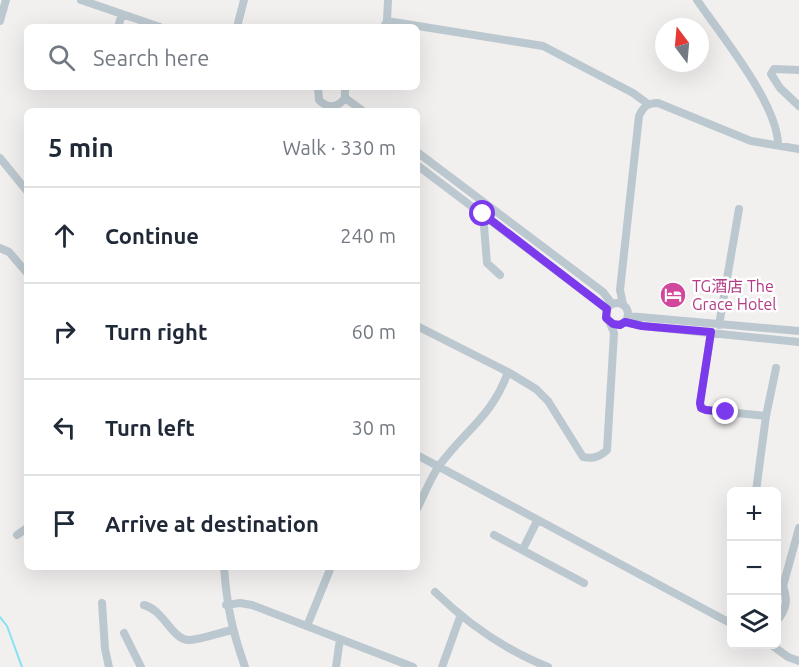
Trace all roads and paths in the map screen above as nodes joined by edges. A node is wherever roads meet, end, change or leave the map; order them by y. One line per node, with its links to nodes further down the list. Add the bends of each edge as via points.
1 (6, 0): 7 (street)
2 (81, 0): 6 (street)
3 (244, 0): 10 (street)
4 (388, 0): 11 (street)
5 (697, 0): 22 (street, via 757,88 770,114)
6 (122, 14): 8 (street); 9 (street)
7 (0, 21)
8 (119, 24)
9 (147, 24)
10 (238, 24)
11 (385, 24)
12 (420, 29): 17 (street, via 543,46)
13 (799, 70): 18 (street, via 774,69 771,74)
14 (317, 90): 19 (street)
15 (345, 90): 16 (street)
16 (345, 98): 20 (street); 21 (street)
17 (648, 104): 22 (street, via 658,103 751,141); 36 (street, via 639,116 620,290)
18 (799, 106)
19 (320, 107): 20 (street)
20 (342, 108)
21 (359, 108)
22 (778, 145): 23 (street)
23 (799, 149)
24 (420, 154): 28 (street)
25 (0, 158): 27 (street)
26 (420, 167): 30 (street)
27 (24, 187)
28 (488, 206): 30 (street); 32 (street)
29 (739, 209): 38 (street)
30 (483, 214): 33 (street); 35 (street, via 487,262)
31 (0, 248): 34 (street, via 9,252)
32 (562, 261): 33 (street); 36 (street)
33 (556, 269): 36 (street)
34 (24, 270)
35 (500, 275)
36 (614, 305): 37 (street, via 627,309); 37 (street, via 606,318)
37 (621, 321): 38 (street); 40 (street); 44 (street, via 614,333 607,450 600,456 583,457 548,401)
38 (719, 325): 41 (street)
39 (420, 328): 44 (street)
40 (711, 332): 42 (street); 45 (street, via 701,408)
41 (799, 332)
42 (799, 342)
43 (776, 368): 45 (street)
44 (508, 372): 47 (street, via 488,412)
45 (766, 416): 48 (street)
46 (420, 457): 47 (street)
47 (438, 467): 49 (street); 50 (street)
48 (757, 487)
49 (420, 503)
50 (537, 521): 55 (street); 67 (street)
51 (799, 528): 59 (street)
52 (24, 530): 53 (street)
53 (17, 534)
54 (494, 535): 55 (street)
55 (523, 549): 58 (street)
56 (224, 570): 63 (street)
57 (330, 570): 68 (street)
58 (584, 583)
59 (783, 586): 60 (street); 65 (street, via 787,605)
60 (781, 589)
61 (435, 592): 66 (street)
62 (102, 603): 74 (street)
63 (226, 604): 68 (street, via 252,605); 69 (street)
64 (144, 605): 69 (street, via 162,616 181,638 189,640)
65 (781, 615)
66 (460, 617): 79 (street); 80 (street, via 519,656)
67 (727, 621)
68 (307, 626): 71 (street)
69 (232, 630): 76 (street)
70 (124, 633): 75 (street)
71 (340, 639): 77 (street); 78 (street)
72 (776, 649): 73 (street)
73 (799, 661)
74 (109, 667)
75 (141, 667)
76 (245, 667)
77 (336, 667)
78 (413, 667)
79 (442, 667)
80 (548, 667)

